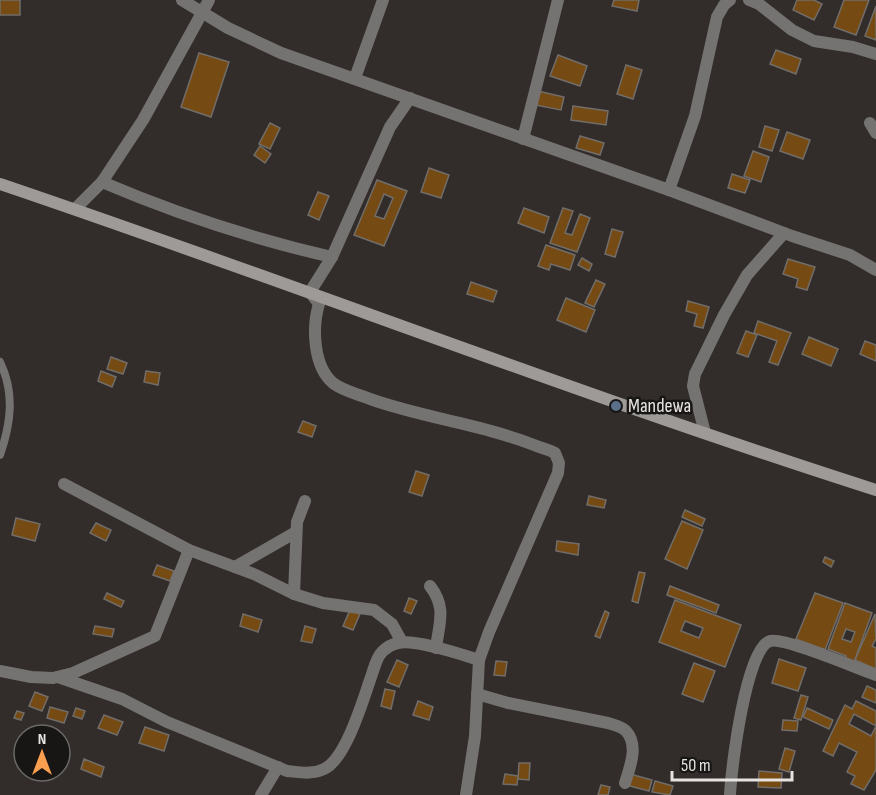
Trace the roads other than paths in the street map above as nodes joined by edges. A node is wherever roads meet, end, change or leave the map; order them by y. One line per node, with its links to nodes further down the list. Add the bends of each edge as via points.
1 (182, 0): 6 (street)
2 (383, 0): 8 (street)
3 (558, 0): 10 (street)
4 (730, 0): 13 (street, via 717,17 695,116)
5 (748, 0): 7 (street, via 814,41)
6 (206, 6): 8 (street, via 228,28 281,53); 11 (street, via 143,120)
7 (876, 54)
8 (355, 78): 9 (street)
9 (410, 98): 10 (street); 16 (street, via 390,127)
10 (523, 139): 13 (street)
11 (102, 182): 14 (street); 16 (street, via 243,235)
12 (0, 184): 14 (main road)
13 (669, 190): 15 (street)
14 (75, 209): 18 (main road)
15 (784, 233): 17 (street, via 850,255); 20 (street, via 747,275 695,374 693,386)
16 (332, 258): 18 (street)
17 (875, 268)
18 (310, 292): 20 (main road); 32 (street, via 319,304 315,320 319,360 340,388 392,406 509,435 548,449 558,457 558,473)
19 (0, 362): 21 (lane, via 10,390 11,410)
20 (705, 433): 23 (main road)
21 (0, 455)
22 (64, 484): 26 (street)
23 (876, 490)
24 (305, 501): 25 (street)
25 (296, 532): 27 (street); 29 (street)
26 (189, 550): 27 (street); 35 (street, via 155,636 97,664)
27 (235, 567): 29 (street)
28 (430, 586): 31 (street, via 441,608)
29 (294, 594): 30 (street, via 323,603 374,610 392,624)
30 (402, 642): 31 (street); 37 (street, via 382,652 350,735 325,769 307,773)
31 (436, 648): 32 (street)
32 (479, 660): 36 (street)
33 (0, 671): 35 (street)
34 (876, 675): 41 (street, via 777,641 764,645 757,656 742,711)
35 (58, 677): 37 (street, via 122,699 167,722)
36 (477, 694): 38 (street, via 623,728 633,755); 40 (street)
37 (278, 767): 39 (street)
38 (625, 783)
39 (261, 795)
40 (466, 795)
41 (730, 795)

